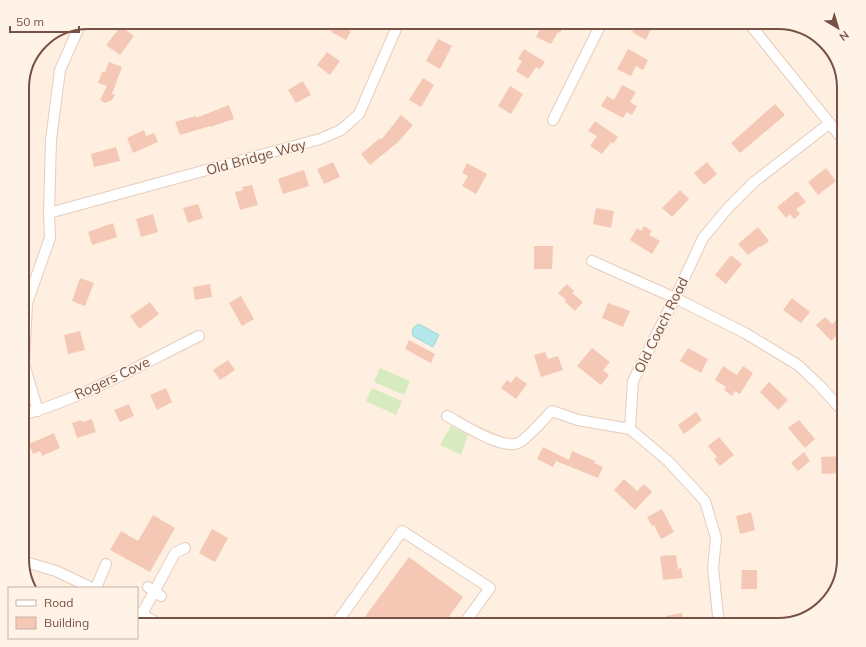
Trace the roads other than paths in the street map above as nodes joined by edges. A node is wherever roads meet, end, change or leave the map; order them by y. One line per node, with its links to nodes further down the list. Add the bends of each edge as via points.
1 (396, 29): 8 (street, Old Bridge Way, via 359,114 341,130 320,139)
2 (598, 29): 5 (street)
3 (754, 29): 6 (street)
4 (78, 30): 8 (street, via 60,70 51,140)
5 (553, 120)
6 (830, 123): 7 (street); 11 (street, Old Coach Road, via 754,182 728,208 703,238)
7 (837, 132)
8 (49, 212): 10 (street, via 50,238)
9 (592, 261): 11 (street)
10 (29, 297)
11 (675, 298): 14 (street, via 745,333 798,365); 18 (street, Old Coach Road, via 633,381)
12 (199, 336): 15 (street, Rogers Cove)
13 (29, 381): 15 (street)
14 (837, 405)
15 (38, 411): 16 (street, Rogers Cove)
16 (29, 413)
17 (447, 416): 18 (street, via 490,439 512,445 520,443 552,412 578,420)
18 (630, 429): 28 (street, via 668,461 705,501 716,538 713,568)
19 (185, 548): 24 (street, via 175,553 154,592)
20 (29, 562): 22 (street, via 56,571)
21 (106, 564): 23 (street)
22 (90, 587)
23 (96, 587)
24 (139, 613): 25 (street)
25 (148, 618)
26 (340, 618): 27 (street, via 402,531 490,588)
27 (469, 618)
28 (718, 618)

